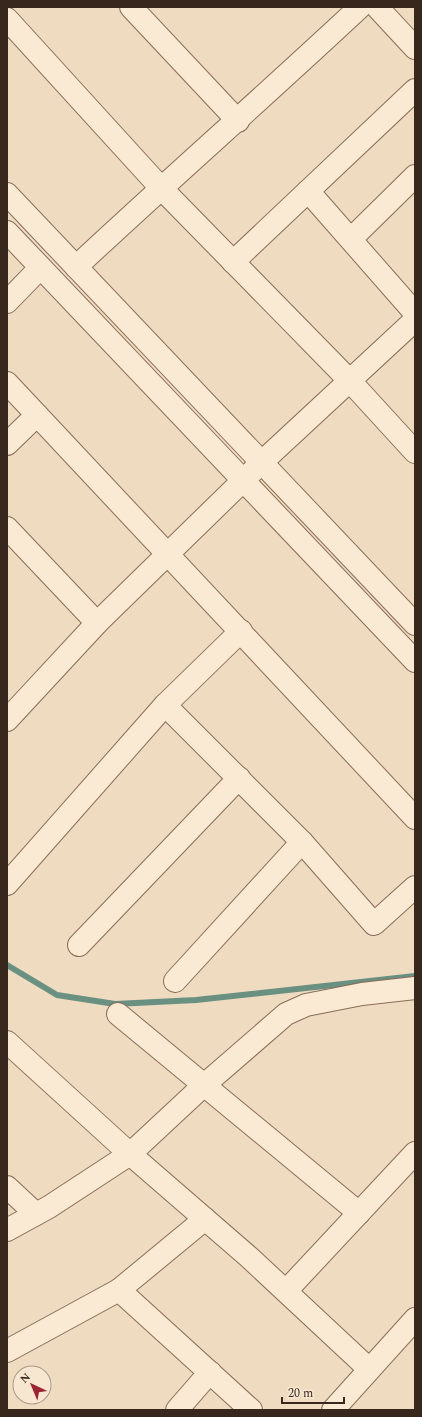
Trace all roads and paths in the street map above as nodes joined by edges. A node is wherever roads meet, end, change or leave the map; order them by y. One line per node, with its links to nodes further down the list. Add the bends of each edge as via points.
1 (130, 7): 7 (street)
2 (360, 7): 7 (street)
3 (377, 7): 5 (street)
4 (7, 19): 9 (street)
5 (415, 48)
6 (415, 90): 10 (street)
7 (238, 121): 9 (street)
8 (415, 176): 13 (street)
9 (161, 188): 14 (street); 15 (street)
10 (308, 191): 13 (street); 14 (street)
11 (7, 194): 15 (street)
12 (7, 232): 16 (street)
13 (351, 239): 18 (street)
14 (233, 262): 20 (street)
15 (76, 267): 25 (street)
16 (40, 268): 17 (street); 26 (street)
17 (7, 302)
18 (415, 313)
19 (415, 320): 20 (street)
20 (350, 381): 24 (street); 25 (street)
21 (7, 383): 22 (street)
22 (37, 415): 23 (street); 28 (street)
23 (7, 444)
24 (415, 452)
25 (262, 462): 26 (street); 30 (street)
26 (244, 480): 28 (street); 32 (street)
27 (7, 528): 29 (street)
28 (169, 554): 29 (street); 31 (street)
29 (97, 623): 34 (street)
30 (415, 624)
31 (241, 631): 33 (street); 36 (street)
32 (415, 661)
33 (165, 705): 35 (street); 38 (street)
34 (8, 718)
35 (238, 778): 37 (street); 40 (street)
36 (415, 818)
37 (302, 842): 39 (street, via 374,924); 41 (street)
38 (7, 884)
39 (415, 887)
40 (79, 945)
41 (175, 981)
42 (415, 988): 45 (street, via 362,994 306,1005 286,1014)
43 (118, 1014): 45 (street)
44 (7, 1042): 47 (street)
45 (203, 1086): 47 (street); 49 (street)
46 (415, 1153): 49 (street)
47 (130, 1154): 50 (street); 51 (street)
48 (7, 1187): 50 (street)
49 (359, 1213): 54 (street)
50 (36, 1214): 52 (street)
51 (205, 1219): 53 (street); 54 (street)
52 (7, 1230)
53 (119, 1290): 56 (street); 58 (street)
54 (286, 1291): 57 (street)
55 (412, 1328): 57 (street)
56 (7, 1351)
57 (369, 1369): 59 (street)
58 (210, 1372): 60 (street); 61 (street)
59 (337, 1409)
60 (176, 1410)
61 (250, 1410)

